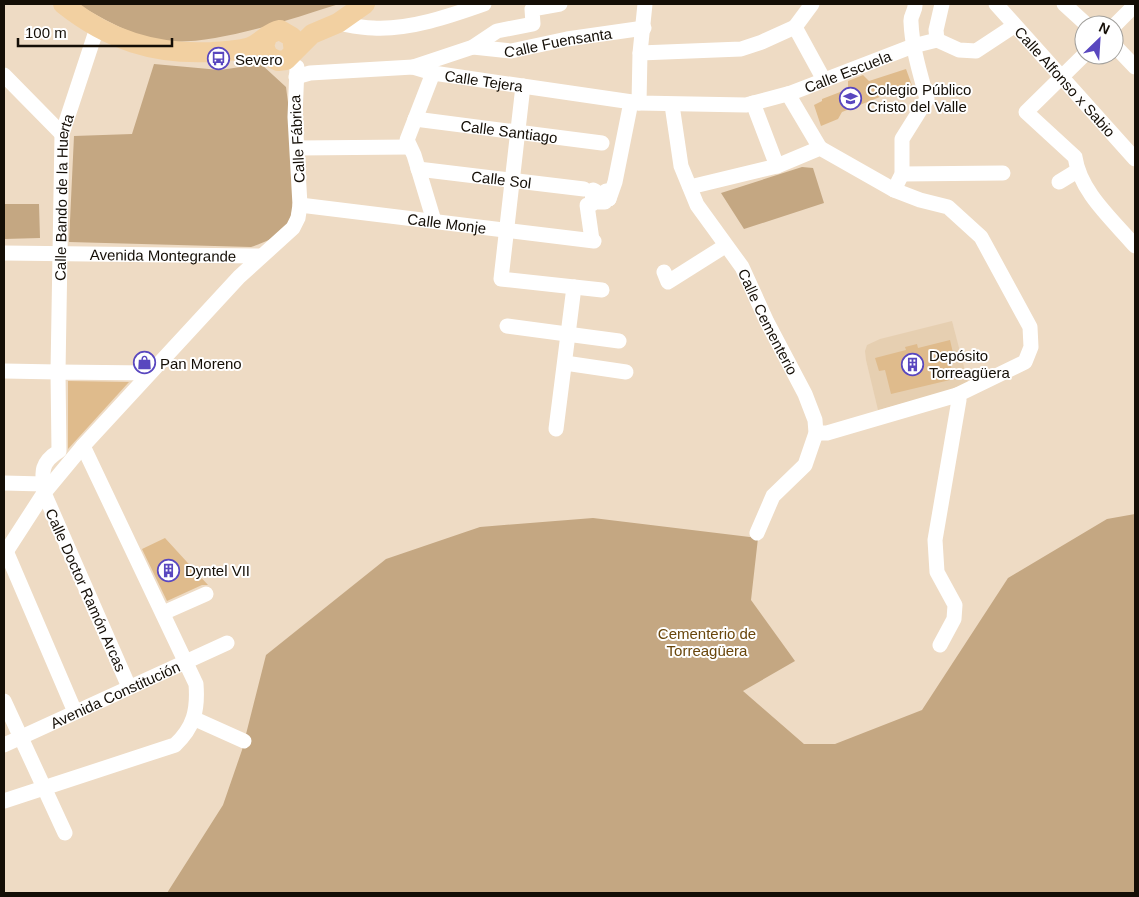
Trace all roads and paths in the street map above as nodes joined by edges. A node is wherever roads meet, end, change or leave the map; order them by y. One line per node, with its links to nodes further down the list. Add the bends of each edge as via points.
1 (64, 4): 17 (main road)
2 (365, 4): 14 (main road)
3 (484, 4): 14 (street, via 406,26 373,28)
4 (560, 4): 23 (street, via 532,9 533,24 497,31)
5 (645, 4): 18 (street)
6 (915, 4): 22 (street, via 910,19)
7 (942, 4): 21 (street)
8 (996, 4): 15 (street, Calle Alfonso x Sabio)
9 (1064, 4): 12 (street)
10 (1134, 6): 13 (street)
11 (812, 7): 16 (street)
12 (1076, 15)
13 (1124, 16)
14 (338, 23): 20 (main road)
15 (1014, 26): 21 (street, via 976,51 959,50); 33 (street, Calle Alfonso x Sabio)
16 (795, 27): 25 (street, via 741,49); 34 (street)
17 (96, 28): 24 (main road, via 116,38 154,49 196,53 245,49); 42 (street, Calle Bando de la Huerta)
18 (644, 28): 23 (street, Calle Fuensanta, via 511,51); 25 (street)
19 (287, 32): 20 (main road); 24 (main road, via 276,31); 27 (main road, via 294,41)
20 (312, 34): 27 (main road)
21 (937, 40): 22 (street, Calle Escuela)
22 (913, 46): 34 (street, Calle Escuela); 52 (street, via 927,98 902,139)
23 (473, 47): 29 (street)
24 (269, 51): 27 (main road)
25 (640, 53): 37 (street)
26 (1124, 55): 30 (street)
27 (294, 64): 29 (street, Calle Tejera, via 310,73); 45 (street, Calle Fábrica)
28 (1074, 65): 33 (street)
29 (413, 67): 31 (street, Calle Tejera)
30 (1135, 67)
31 (433, 73): 35 (street, Calle Tejera); 40 (street)
32 (4, 75): 42 (street)
33 (1062, 77): 47 (street, Calle Alfonso x Sabio); 50 (street, via 1026,112 1075,157)
34 (824, 80): 36 (street, Calle Escuela)
35 (523, 86): 37 (street, Calle Tejera); 41 (street)
36 (788, 94): 38 (street, Calle Escuela); 46 (street)
37 (635, 102): 39 (street, Calle Tejera); 60 (street, Calle Monje, via 609,199 606,191 605,202 594,202 596,190 593,190 592,204 587,205 593,240)
38 (753, 103): 39 (street, Calle Escuela); 48 (street)
39 (672, 105): 55 (street, Calle Cementerio, via 681,166)
40 (415, 119): 41 (street, Calle Santiago); 44 (street, via 406,140)
41 (518, 131): 43 (street, Calle Santiago); 53 (street)
42 (62, 134): 64 (street, Calle Bando de la Huerta)
43 (602, 143)
44 (410, 147): 45 (street); 49 (street)
45 (298, 148): 58 (street, Calle Fábrica)
46 (820, 148): 48 (street); 57 (street)
47 (1135, 159)
48 (777, 166): 55 (street)
49 (418, 168): 53 (street, Calle Sol); 59 (street)
50 (1077, 171): 54 (street); 62 (street, via 1087,189)
51 (1003, 173): 52 (street)
52 (902, 174): 57 (street)
53 (512, 180): 56 (street, Calle Sol); 60 (street)
54 (1059, 182)
55 (690, 187): 61 (street, Calle Cementerio, via 697,205)
56 (584, 189)
57 (894, 190): 77 (street, via 948,207 981,237 1030,327 1031,347 1025,362)
58 (300, 205): 59 (street, Calle Monje); 65 (street, via 298,218 290,232)
59 (434, 221): 60 (street, Calle Monje)
60 (506, 230): 67 (street, via 500,279)
61 (726, 246): 66 (street, via 668,282); 79 (street, Calle Cementerio, via 742,267 805,394 815,420)
62 (1135, 246)
63 (4, 253): 64 (street, Avenida Montegrande)
64 (60, 254): 65 (street, Avenida Montegrande); 74 (street, Calle Bando de la Huerta)
65 (261, 256): 76 (street)
66 (664, 272)
67 (574, 287): 68 (street); 70 (street)
68 (602, 290)
69 (507, 326): 70 (street)
70 (568, 334): 71 (street); 72 (street)
71 (619, 341)
72 (564, 363): 75 (street); 78 (street)
73 (4, 371): 74 (street)
74 (58, 372): 76 (street); 82 (street, Calle Bando de la Huerta, via 59,451 46,459 42,470)
75 (626, 372)
76 (149, 373): 80 (street)
77 (957, 395): 79 (street, via 827,433); 88 (street, via 959,400 935,540 937,572 955,605 954,619)
78 (556, 429)
79 (816, 433): 83 (street, via 805,465 773,496)
80 (83, 446): 82 (street); 86 (street)
81 (4, 483): 82 (street)
82 (43, 488): 84 (street); 90 (street, Calle Doctor Ramón Arcas)
83 (757, 533)
84 (5, 552): 92 (street)
85 (206, 594): 86 (street)
86 (163, 613): 89 (street)
87 (227, 643): 89 (street, Avenida Constitución)
88 (940, 646)
89 (186, 661): 90 (street, Avenida Constitución); 93 (street, via 196,684)
90 (129, 687): 92 (street, Avenida Constitución)
91 (4, 701): 94 (street)
92 (75, 712): 94 (street, Avenida Constitución)
93 (195, 719): 95 (street); 97 (street, via 186,735 175,745)
94 (19, 738): 96 (street, Avenida Constitución); 97 (street)
95 (244, 741)
96 (4, 745)
97 (42, 788): 98 (street); 99 (street)
98 (4, 801)
99 (65, 833)

